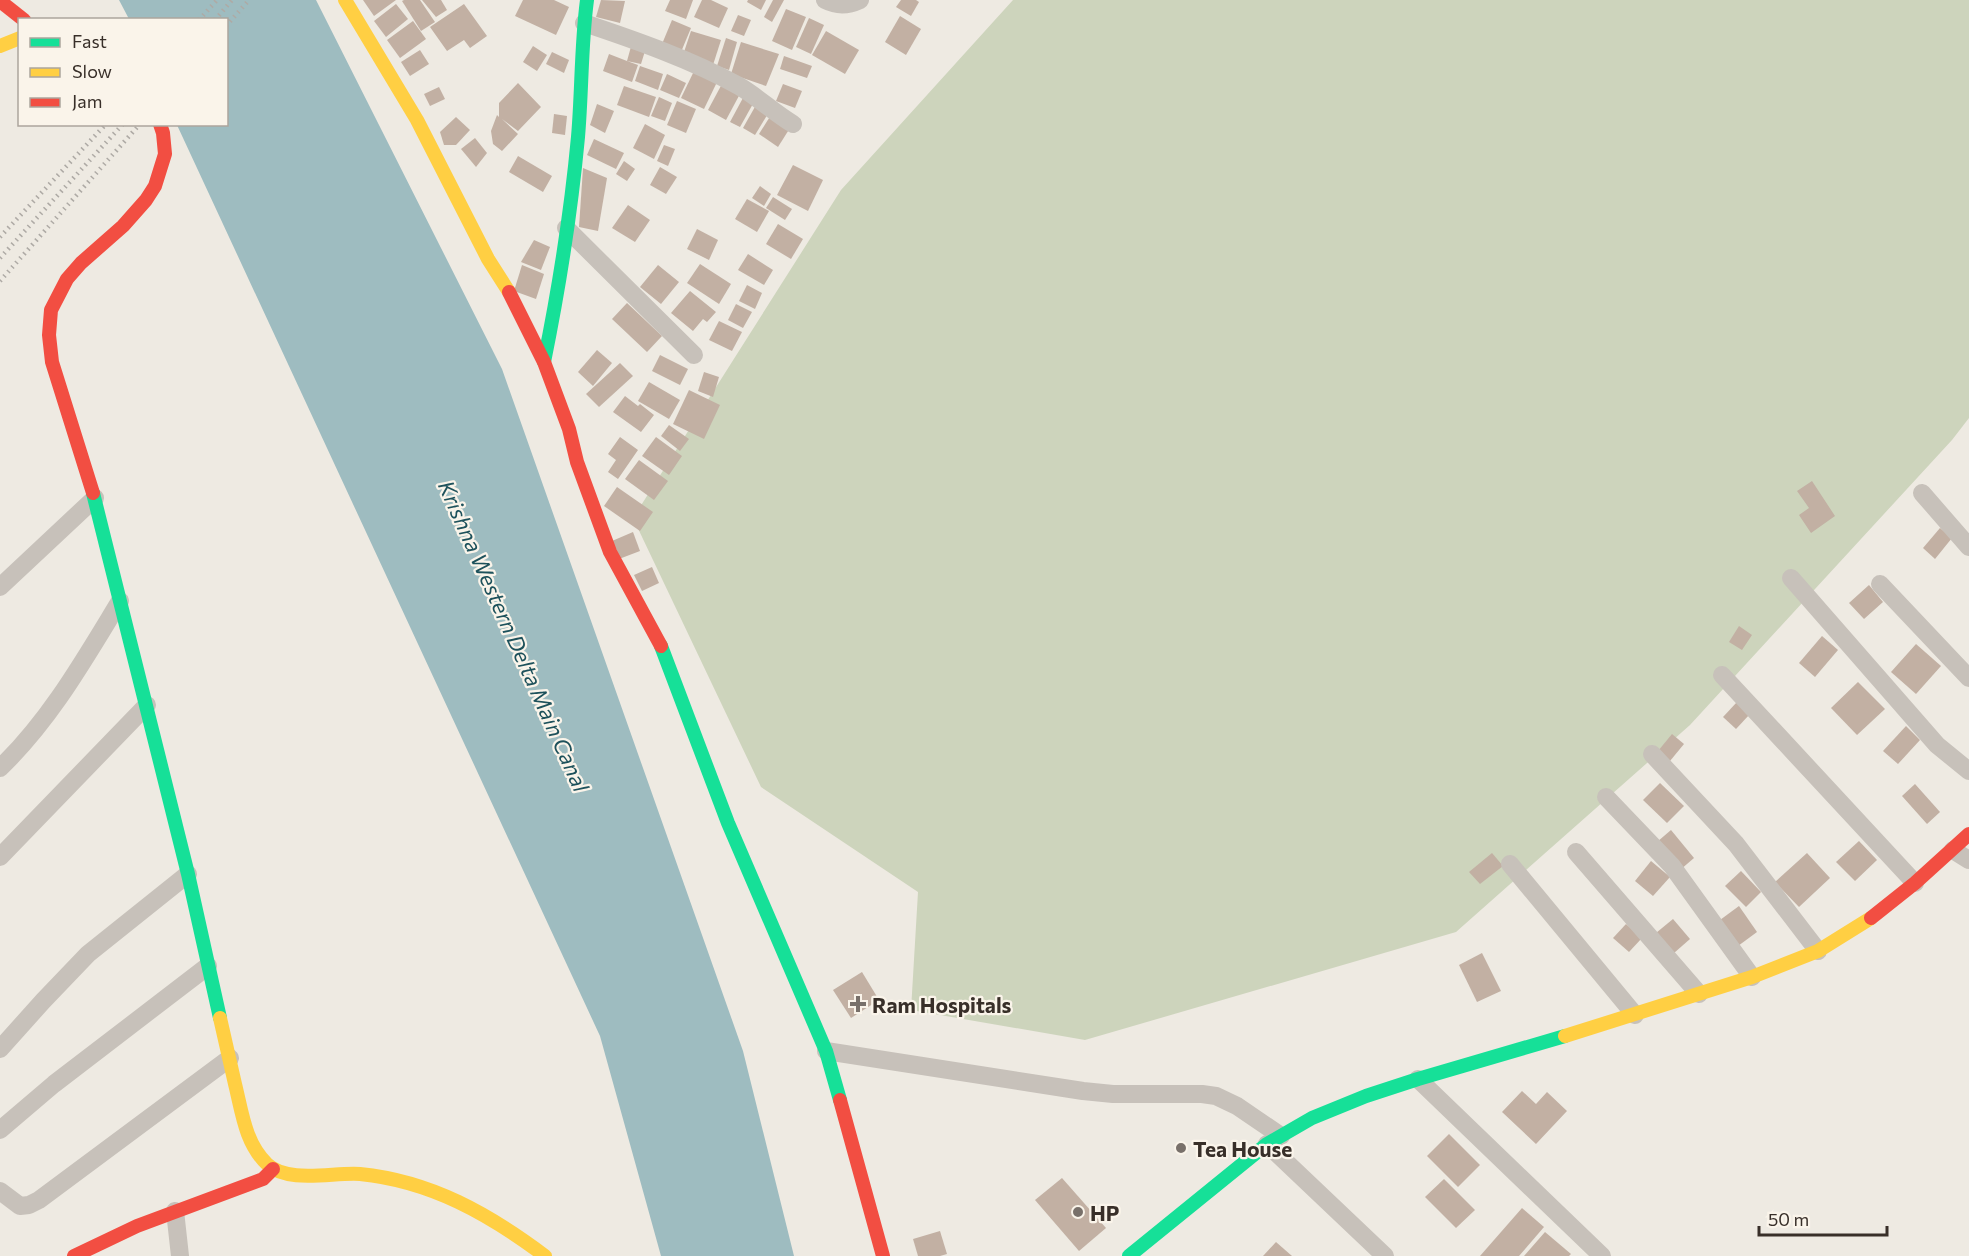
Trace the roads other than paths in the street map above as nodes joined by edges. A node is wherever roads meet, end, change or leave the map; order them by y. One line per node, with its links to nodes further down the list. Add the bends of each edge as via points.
1 (345, 0): 14 (main road, via 417,120)
2 (587, 0): 7 (main road)
3 (825, 0): 4 (street, via 842,5)
4 (860, 0)
5 (0, 1): 6 (main road)
6 (21, 18)
7 (584, 23): 10 (street, via 683,60 741,87); 12 (main road, via 578,135)
8 (18, 39): 9 (main road)
9 (0, 46)
10 (793, 124)
11 (161, 126): 16 (main road, via 165,154 155,186 123,226 67,279 51,310 52,362)
12 (566, 228): 13 (street); 14 (main road, via 557,302)
13 (694, 355)
14 (544, 362): 43 (main road, via 610,552 664,651 728,823)
15 (1922, 493): 17 (street)
16 (95, 498): 20 (street); 21 (main road)
17 (1969, 547)
18 (1791, 578): 27 (street, via 1936,745)
19 (1880, 584): 23 (street)
20 (0, 587)
21 (120, 601): 24 (main road); 26 (street, via 57,703)
22 (1722, 675): 36 (street)
23 (1969, 678)
24 (147, 705): 32 (street); 35 (main road)
25 (1652, 754): 37 (street, via 1736,844)
26 (0, 768)
27 (1969, 771)
28 (1606, 797): 39 (street, via 1672,866)
29 (1969, 834): 30 (main road)
30 (1953, 850): 33 (street); 36 (main road)
31 (1576, 852): 40 (street)
32 (0, 857)
33 (1969, 860)
34 (1510, 864): 41 (street)
35 (188, 874): 38 (main road); 42 (street, via 88,954)
36 (1915, 883): 37 (main road, via 1869,920)
37 (1818, 951): 39 (main road)
38 (208, 966): 44 (main road); 46 (street)
39 (1752, 977): 40 (main road)
40 (1700, 994): 41 (main road)
41 (1635, 1015): 45 (main road)
42 (0, 1049)
43 (826, 1051): 47 (street, via 1093,1092 1216,1096 1237,1106); 54 (main road)
44 (230, 1058): 48 (main road, via 246,1131 257,1152); 49 (street, via 39,1200 20,1206)
45 (1418, 1079): 47 (main road, via 1312,1118); 57 (street)
46 (0, 1130)
47 (1274, 1140): 55 (main road); 56 (street)
48 (273, 1169): 50 (main road, via 263,1179); 53 (main road, via 393,1177 435,1189 468,1204)
49 (0, 1191)
50 (175, 1212): 51 (main road); 52 (street)
51 (74, 1256)
52 (180, 1256)
53 (545, 1256)
54 (883, 1256)
55 (1129, 1256)
56 (1385, 1256)
57 (1602, 1256)

